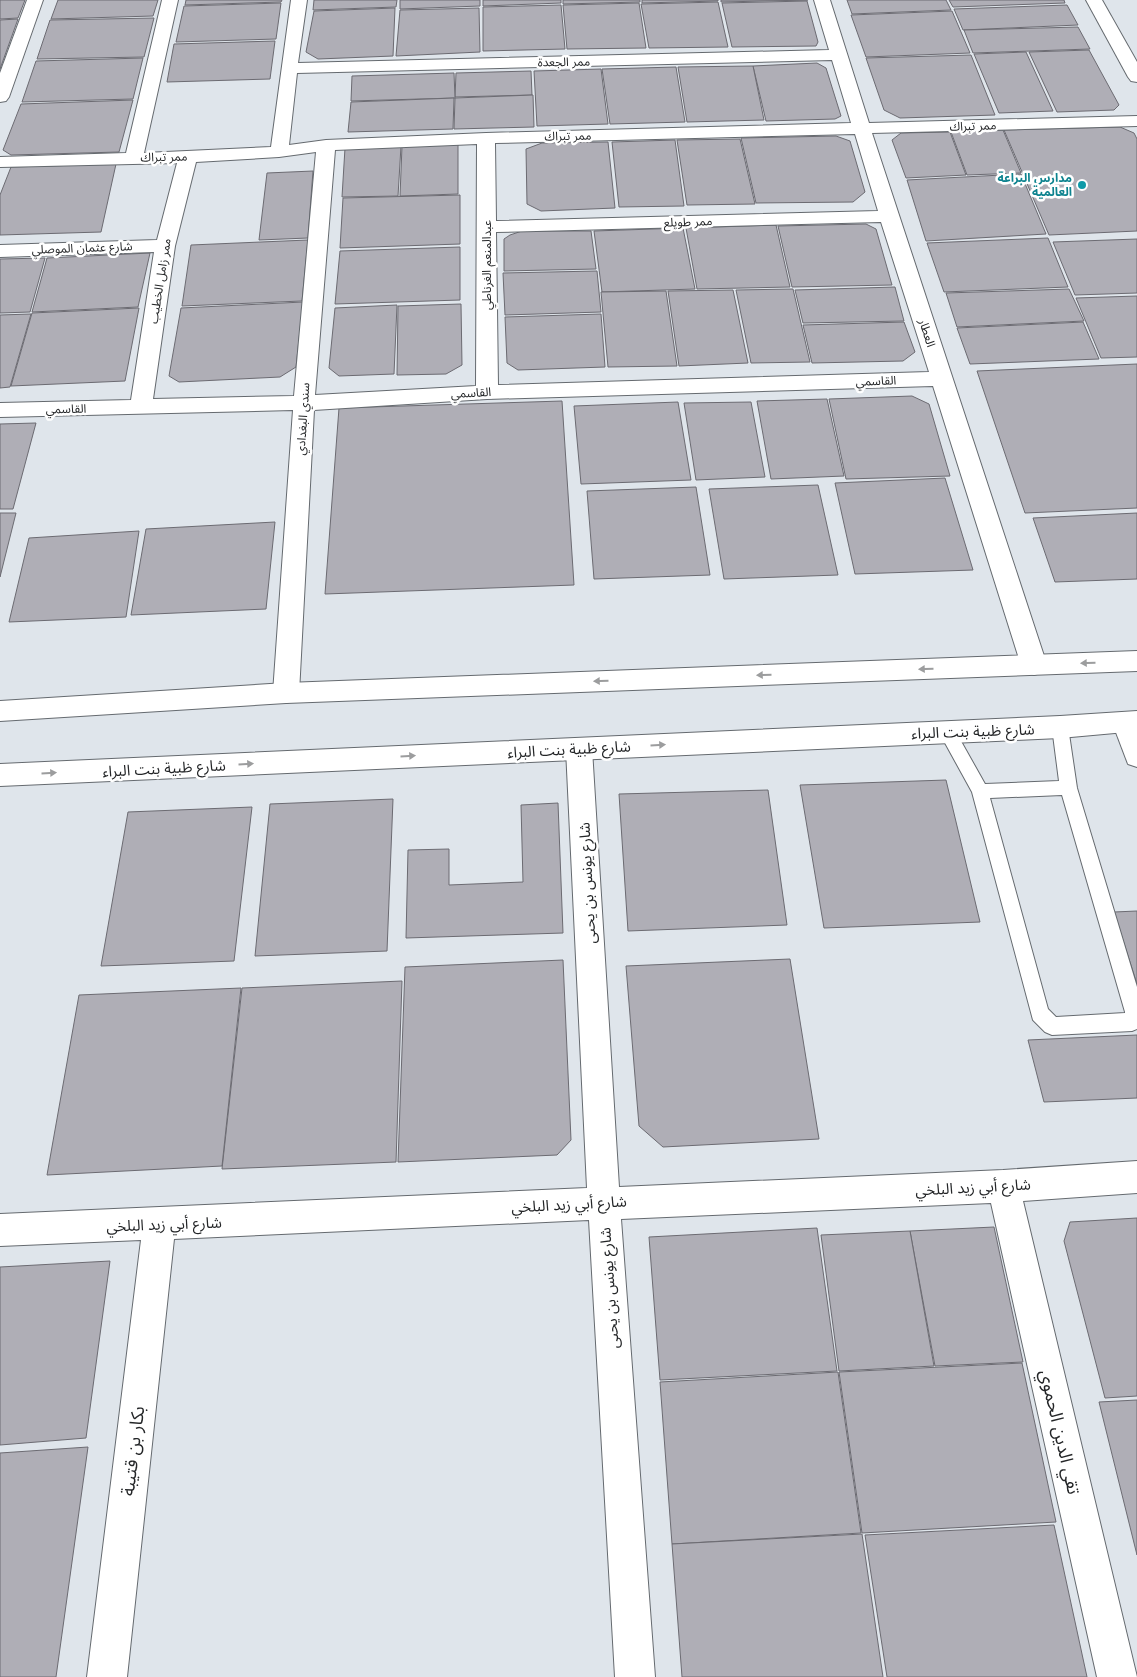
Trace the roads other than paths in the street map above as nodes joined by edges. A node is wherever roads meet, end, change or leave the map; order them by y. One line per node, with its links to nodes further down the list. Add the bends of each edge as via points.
1 (35, 0): 9 (street)
2 (170, 0): 16 (street)
3 (299, 0): 7 (street)
4 (822, 0): 6 (street, العطار)
5 (1094, 0): 8 (street)
6 (840, 55): 7 (street, ممر الجعدة); 11 (street, العطار)
7 (288, 68): 14 (street)
8 (1137, 77)
9 (1, 89)
10 (1137, 121): 11 (street, ممر تبراك)
11 (863, 129): 12 (street, ممر تبراك); 18 (street, العطار)
12 (486, 138): 13 (street, ممر تبراك); 19 (street, عبدالمنعم الغرناطي)
13 (326, 146): 14 (street, ممر تبراك); 24 (street, سندي البغدادي)
14 (279, 152): 15 (street, ممر تبراك)
15 (188, 157): 16 (street, ممر تبراك); 20 (street, ممر زامل الخطيب)
16 (134, 158): 17 (street, ممر تبراك)
17 (0, 162)
18 (889, 216): 19 (street, ممر طويلع); 22 (street, العطار)
19 (487, 227): 23 (street, عبدالمنعم الغرناطي)
20 (165, 246): 21 (street, شارع عثمان الموصلي); 25 (street, ممر زامل الخطيب)
21 (0, 251)
22 (942, 379): 23 (street, القاسمي); 28 (street, العطار)
23 (487, 392): 24 (street, القاسمي)
24 (304, 403): 25 (street, القاسمي); 29 (street, سندي البغدادي)
25 (141, 407): 26 (street, القاسمي)
26 (0, 410)
27 (1137, 661): 28 (street, one-way to 28)
28 (1034, 665): 29 (street, one-way to 29)
29 (286, 693): 30 (street)
30 (0, 711)
31 (1131, 721): 32 (street, شارع ظبية بنت البراء); 35 (street)
32 (1060, 727): 33 (street, شارع ظبية بنت البراء); 37 (lane)
33 (947, 732): 34 (street, شارع ظبية بنت البراء, one-way to 33); 38 (lane)
34 (580, 749): 36 (street, شارع ظبية بنت البراء, one-way to 34); 41 (street, شارع يونس بن يحىى)
35 (1137, 756)
36 (0, 775)
37 (1068, 788): 38 (lane); 38 (lane, via 1135,1012 1132,1022 1052,1026 1040,1014)
38 (980, 791)
39 (1137, 1177): 40 (street, شارع أبي زيد البلخي)
40 (1003, 1186): 41 (street, شارع أبي زيد البلخي); 46 (street, تقي الدين الحموي)
41 (604, 1202): 42 (street, شارع أبي زيد البلخي); 45 (street, شارع يونس بن يحىى)
42 (159, 1225): 43 (street, شارع أبي زيد البلخي); 44 (street, بكار بن قتيبة)
43 (0, 1230)
44 (107, 1677)
45 (635, 1677)
46 (1117, 1677)

